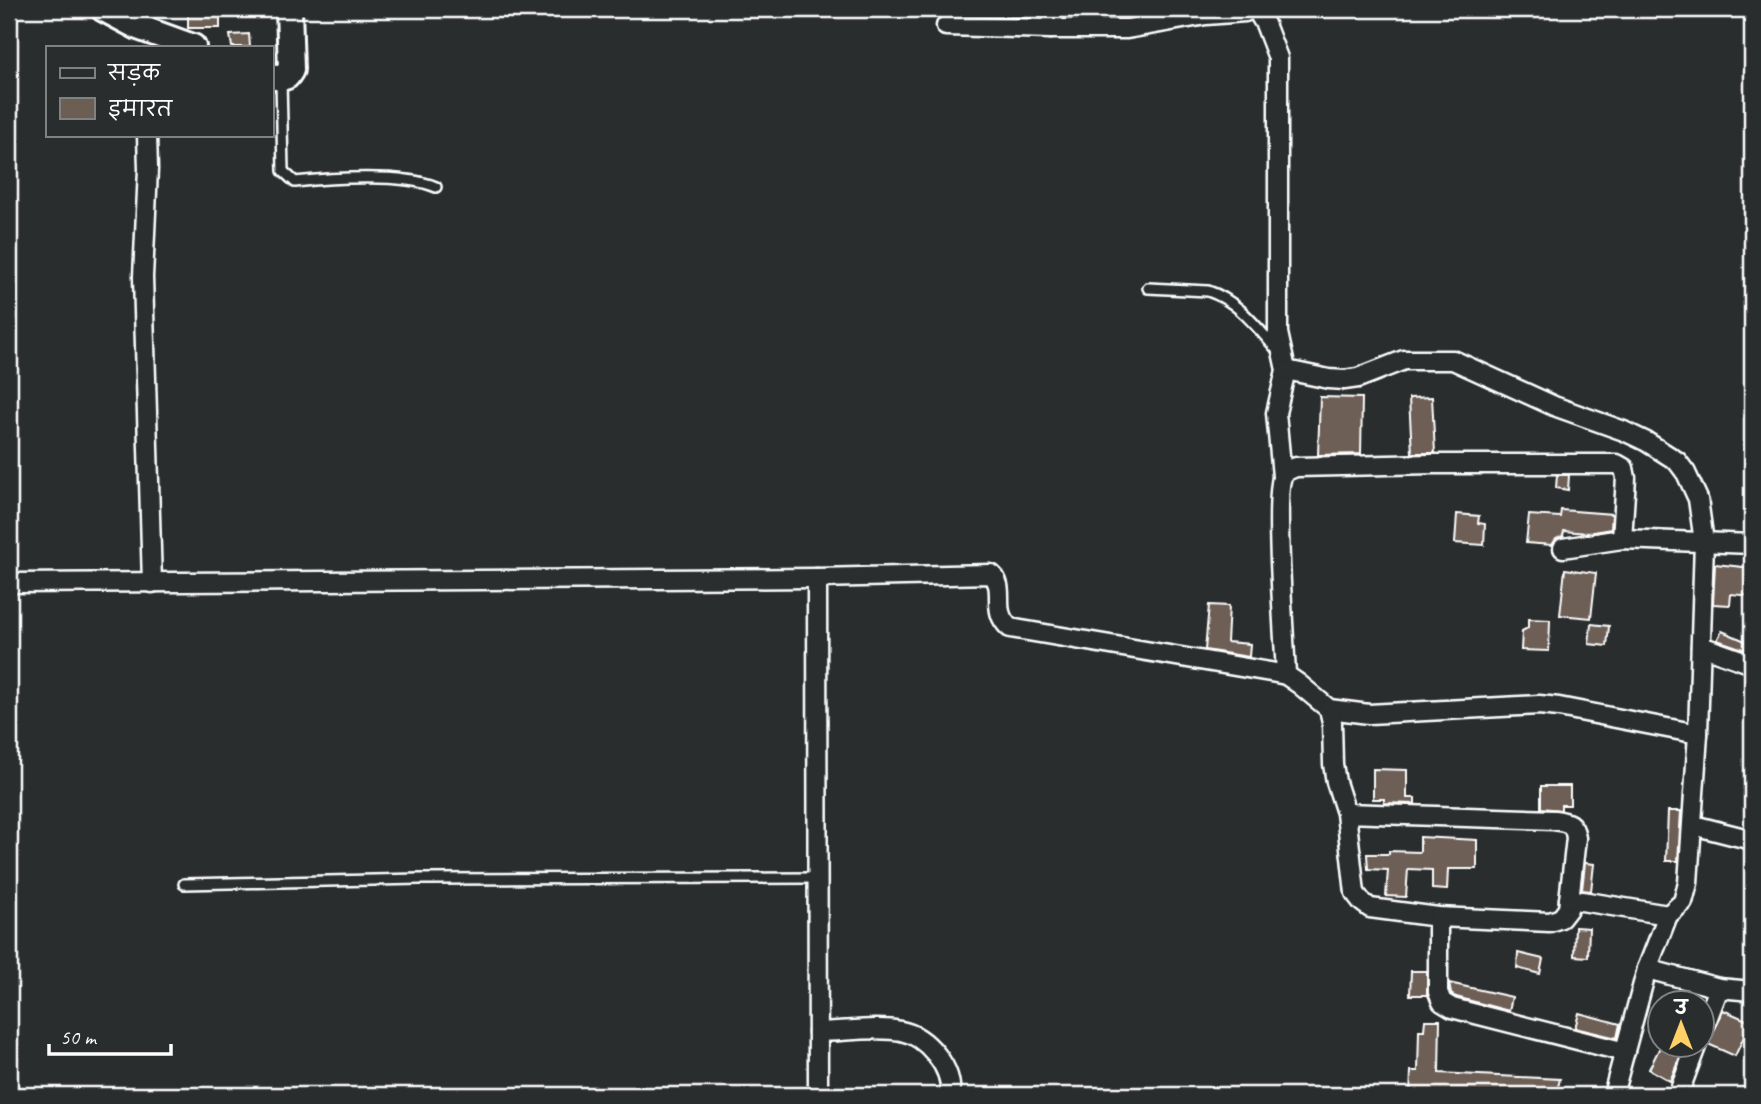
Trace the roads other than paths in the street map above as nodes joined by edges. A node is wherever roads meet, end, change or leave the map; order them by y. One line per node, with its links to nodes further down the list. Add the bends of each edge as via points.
1 (104, 9): 7 (main road)
2 (289, 9): 9 (main road, via 292,64 287,76)
3 (1056, 9): 6 (street)
4 (1254, 9): 6 (street, via 1127,29); 13 (street, via 1278,58 1278,334)
5 (946, 26): 6 (street)
6 (1050, 29)
7 (139, 37): 8 (main road)
8 (188, 46)
9 (276, 77): 11 (lane, via 283,171 295,182 377,178 416,180)
10 (147, 136): 21 (street, via 143,277)
11 (436, 187)
12 (1148, 288): 13 (lane, via 1217,294 1237,307)
13 (1284, 363): 14 (street, via 1276,413); 16 (street, via 1344,380 1404,360 1453,360 1554,406 1624,431 1677,461 1686,473 1698,499)
14 (1282, 476): 15 (street, via 1296,467 1617,464 1624,468 1626,478); 24 (street, via 1280,551)
15 (1622, 540): 16 (street); 18 (street)
16 (1704, 542): 17 (street); 22 (street)
17 (1752, 544)
18 (1563, 548)
19 (817, 578): 21 (street); 24 (street, via 991,574 998,585 999,616 1010,628); 30 (street)
20 (9, 583): 21 (street)
21 (152, 583)
22 (1701, 646): 23 (street); 26 (street)
23 (1752, 664)
24 (1286, 675): 25 (street)
25 (1329, 709): 26 (street, via 1369,714 1549,706); 27 (street, via 1335,773)
26 (1699, 734): 28 (street)
27 (1346, 813): 32 (street, via 1569,823 1576,838); 34 (street, via 1355,893 1362,902 1370,908)
28 (1693, 825): 29 (street); 33 (street, via 1683,902)
29 (1752, 840)
30 (818, 878): 31 (lane); 39 (street)
31 (184, 884)
32 (1569, 899): 33 (street); 34 (street, via 1561,918 1550,922)
33 (1668, 915): 35 (street)
34 (1438, 917): 40 (street, via 1438,992 1442,1002 1452,1009)
35 (1647, 969): 36 (street); 40 (street)
36 (1719, 988): 37 (street); 38 (street)
37 (1752, 991)
38 (1716, 996)
39 (818, 1032): 42 (street); 43 (street, via 897,1030 912,1035 942,1062)
40 (1625, 1052): 44 (street)
41 (1692, 1058): 45 (street)
42 (818, 1095)
43 (950, 1095)
44 (1612, 1095)
45 (1678, 1095)

